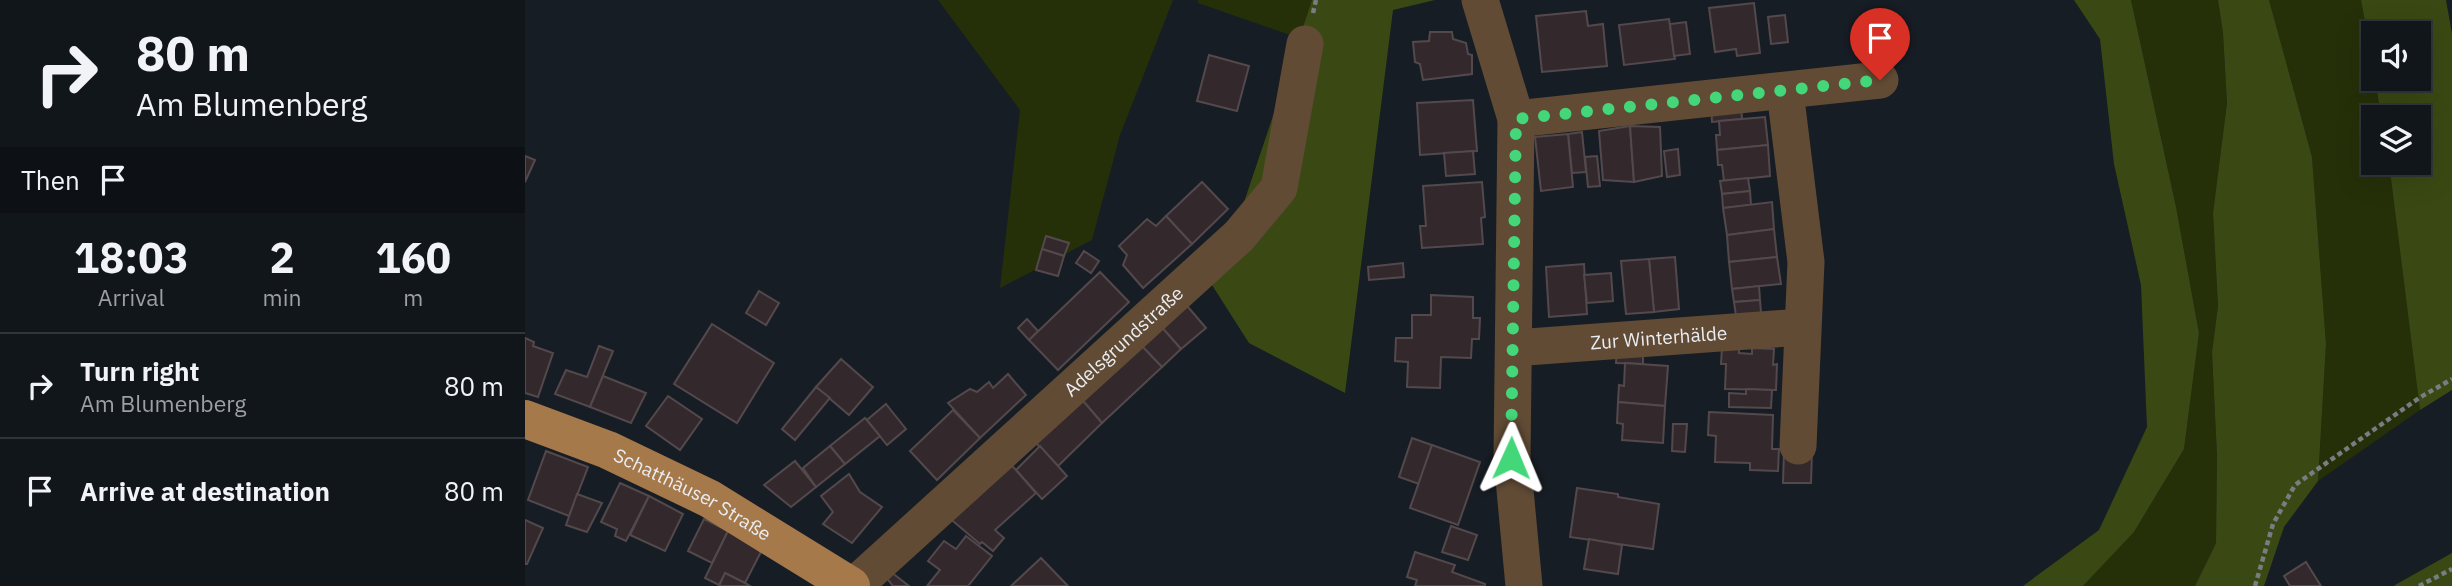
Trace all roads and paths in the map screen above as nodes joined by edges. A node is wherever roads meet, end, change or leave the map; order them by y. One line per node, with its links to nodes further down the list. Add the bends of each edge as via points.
1 (1480, 0): 5 (street)
2 (1305, 44): 12 (street, Adelsgrundstraße, via 1279,188 1239,236)
3 (1880, 80): 4 (street)
4 (1785, 91): 5 (street); 6 (street, via 1806,262)
5 (1516, 119): 7 (street)
6 (1802, 327): 7 (street, Zur Winterhälde); 10 (street)
7 (1514, 348): 13 (street, via 1511,458)
8 (2452, 379): 14 (path, via 2295,485 2273,524)
9 (525, 419): 12 (main road, Schatthäuser Straße, via 608,450 710,499)
10 (1798, 446)
11 (2452, 569): 15 (path)
12 (852, 586)
13 (1524, 586)
14 (2255, 586)
15 (2419, 586)

